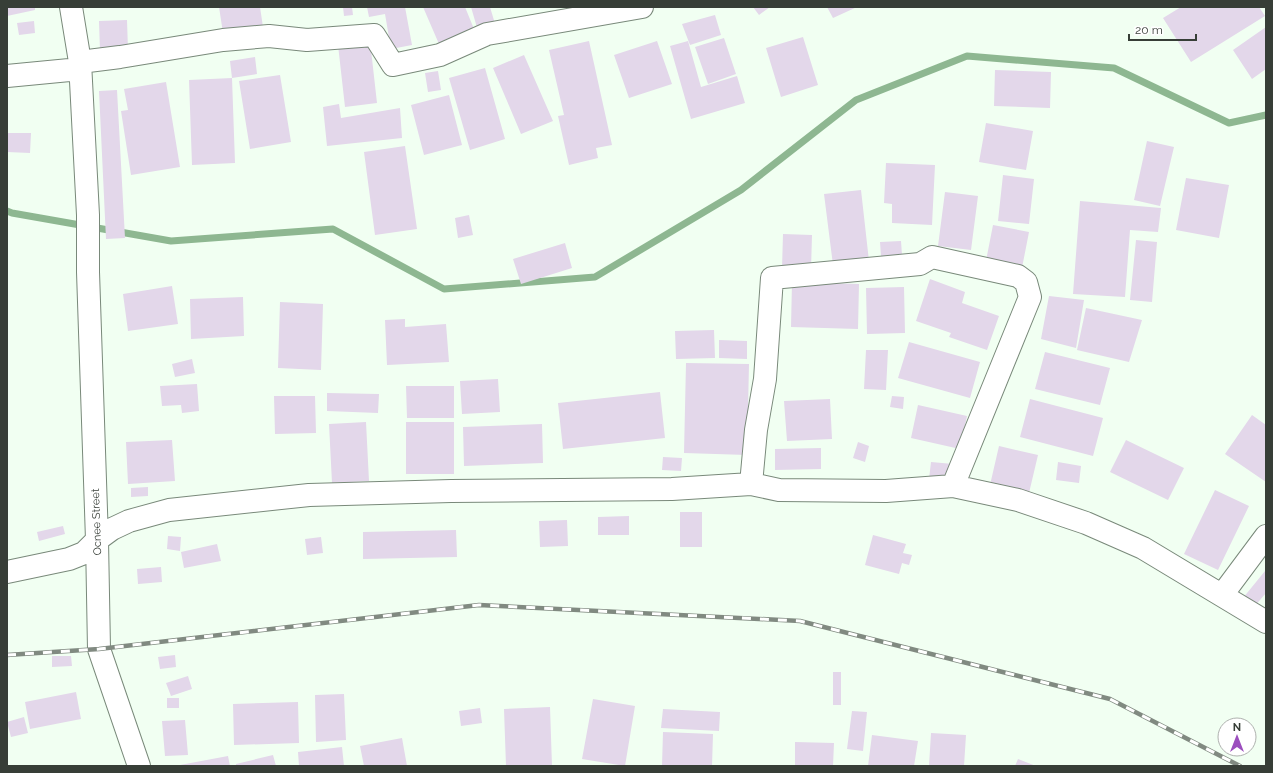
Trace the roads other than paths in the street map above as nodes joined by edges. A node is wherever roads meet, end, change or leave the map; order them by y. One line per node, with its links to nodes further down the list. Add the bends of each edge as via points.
1 (71, 7): 4 (street, Ocnee Street)
2 (642, 7): 3 (street)
3 (591, 12): 4 (street, via 487,34 440,55 393,66 374,35 306,40 269,36 223,40)
4 (80, 65): 5 (street); 9 (street, Ocnee Street, via 88,215)
5 (7, 76)
6 (751, 484): 7 (street, via 779,490 886,491); 7 (street, via 756,430 765,379 772,278 920,264 932,257 1018,276 1026,282 1030,297); 9 (street, via 672,489 309,495 169,510 129,521)
7 (953, 486): 11 (street, via 1018,500 1086,523 1143,548)
8 (1266, 536): 11 (street)
9 (97, 540): 10 (street, via 84,553 69,559); 13 (street, Ocnee Street, via 99,649)
10 (7, 572)
11 (1222, 595): 12 (street)
12 (1266, 622)
13 (139, 766)

